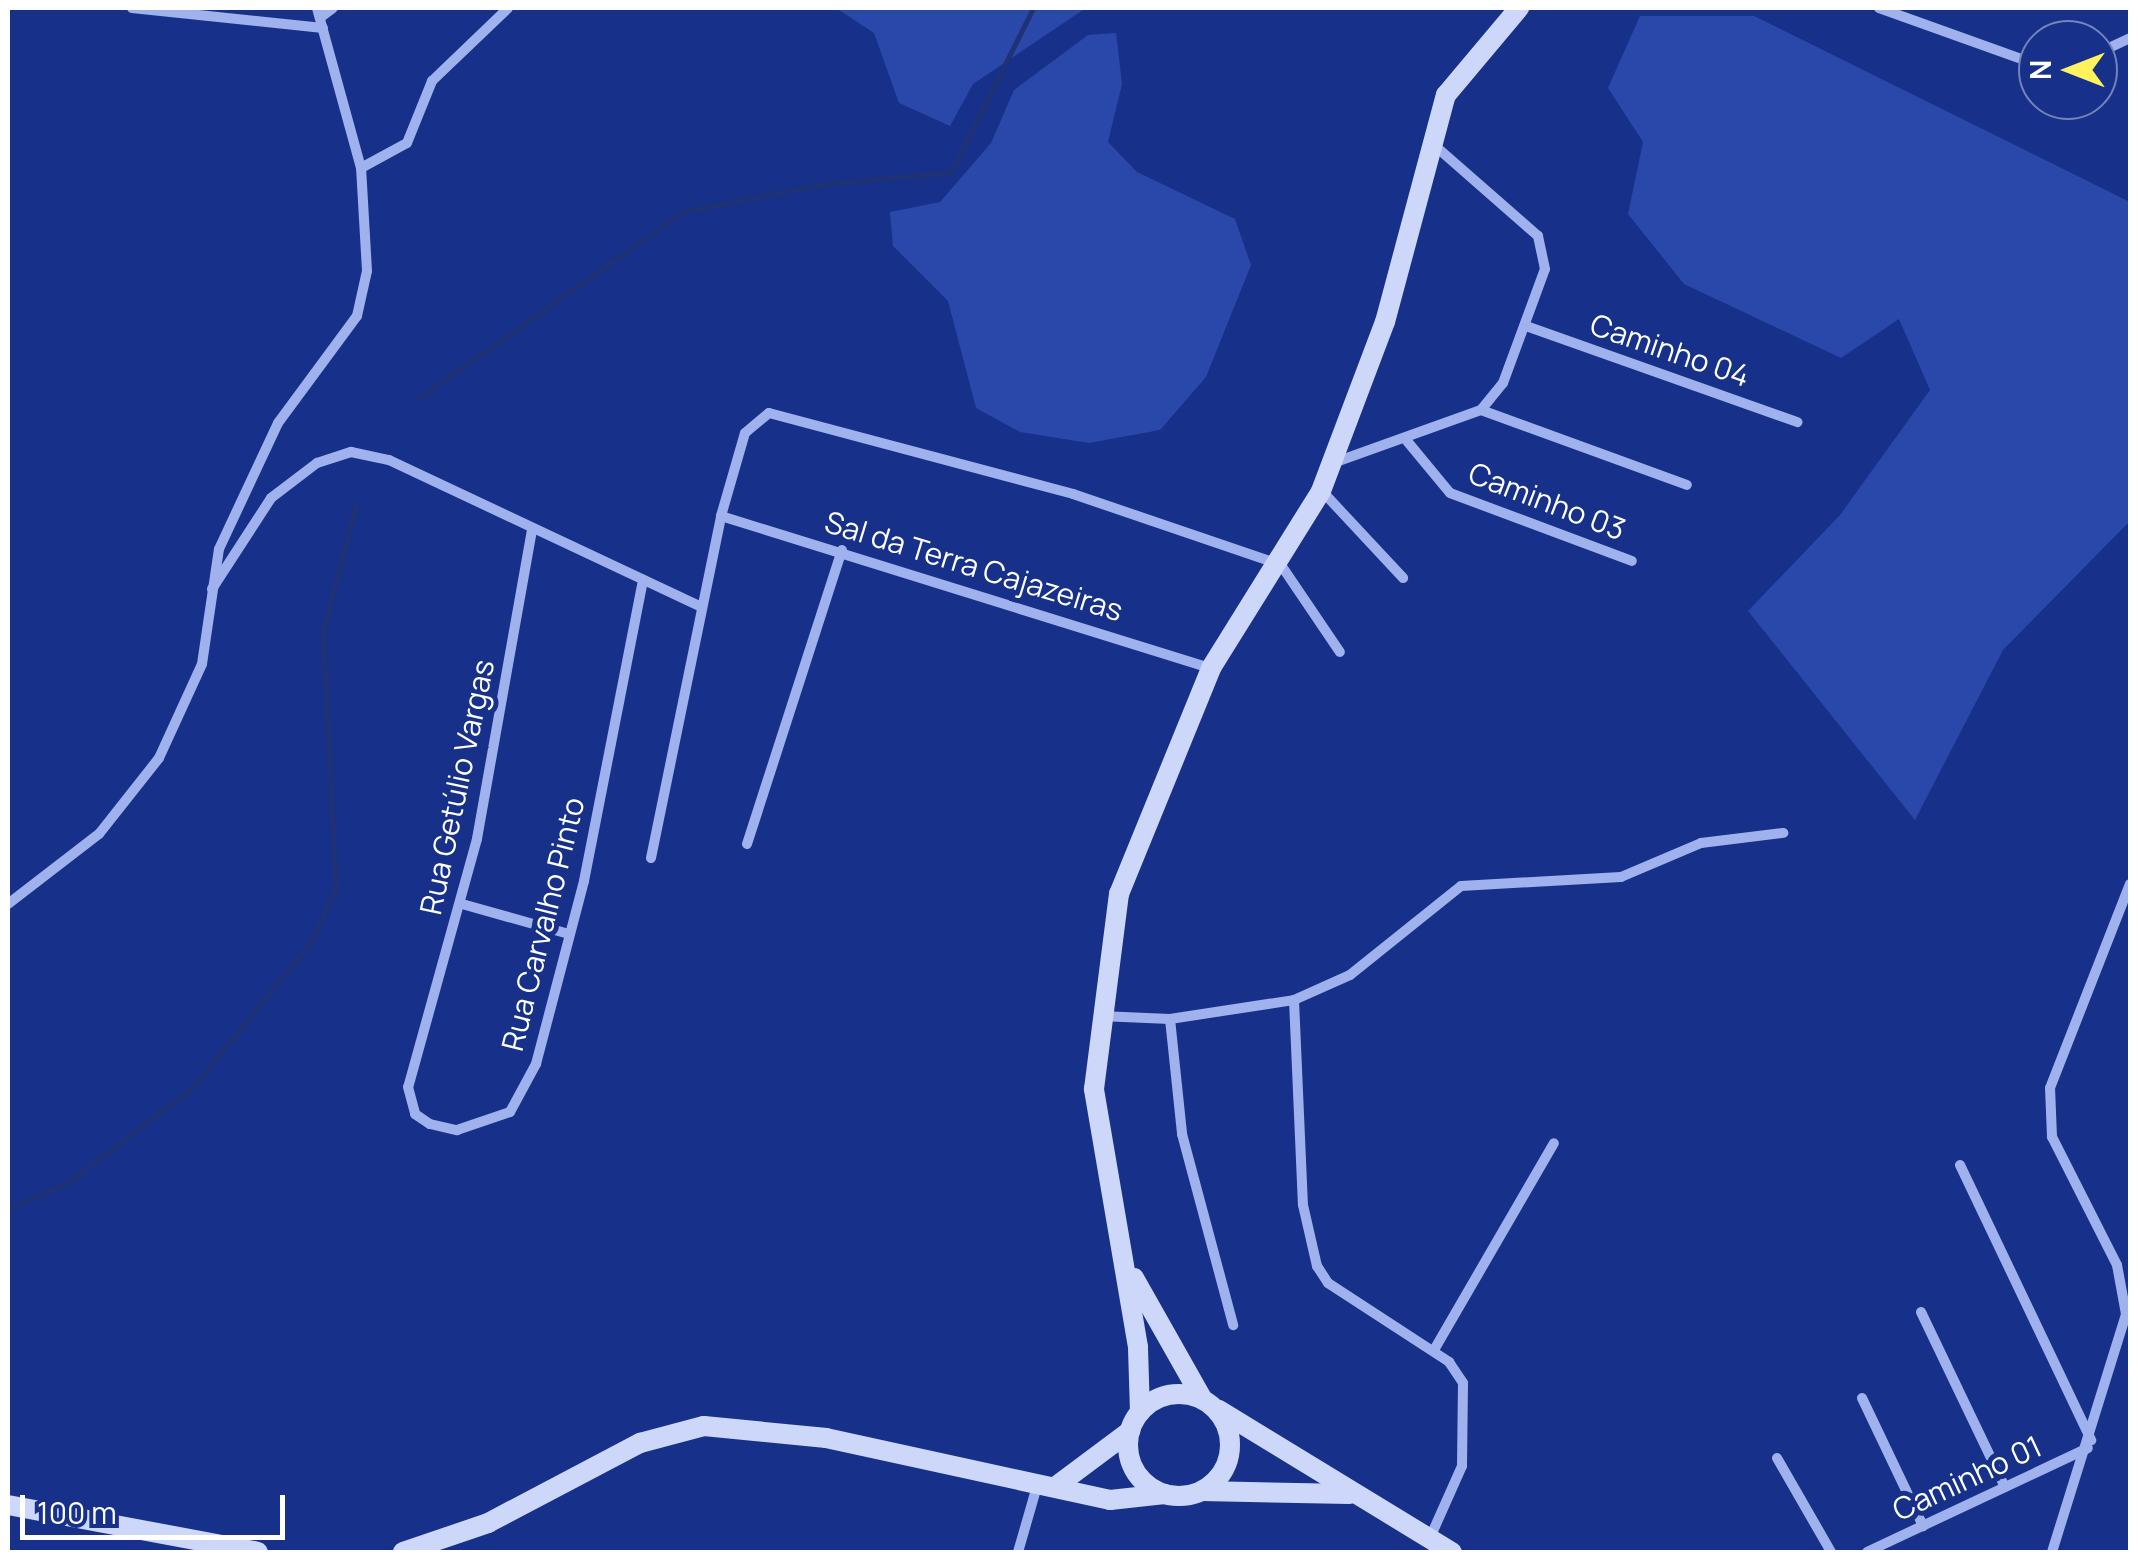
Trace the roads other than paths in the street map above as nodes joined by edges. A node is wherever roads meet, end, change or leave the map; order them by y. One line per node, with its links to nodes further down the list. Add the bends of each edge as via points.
1 (132, 8): 6 (street)
2 (333, 8): 6 (street)
3 (508, 8): 9 (street, via 432,80 407,143)
4 (1518, 8): 8 (main road, via 1460,73)
5 (1879, 8): 7 (street)
6 (320, 18): 9 (street)
7 (2018, 58)
8 (1428, 140): 10 (street, via 1538,236 1545,269); 14 (main road, via 1400,274)
9 (361, 168): 24 (street, via 367,271 357,316 278,423 219,549)
10 (1526, 326): 11 (street); 12 (street, Caminho 04)
11 (1481, 410): 13 (street); 15 (street)
12 (1797, 422)
13 (1406, 441): 14 (street); 20 (street, Caminho 03, via 1450,493)
14 (1332, 463): 16 (main road)
15 (1687, 484)
16 (1321, 491): 21 (main road); 22 (street)
17 (721, 516): 19 (street, Sal da Terra Cajazeiras); 21 (street, via 745,433 769,414 792,414); 25 (street)
18 (532, 530): 23 (street); 24 (street, via 389,460 351,452 318,463 271,498); 33 (street, Rua Getúlio Vargas)
19 (842, 550): 27 (street, Sal da Terra Cajazeiras); 29 (street)
20 (1632, 561)
21 (1281, 565): 26 (street); 27 (main road)
22 (1403, 578)
23 (643, 580): 25 (street); 34 (street, Rua Carvalho Pinto)
24 (209, 594): 32 (street, via 202,664 159,758 99,834)
25 (699, 606): 30 (street)
26 (1340, 652)
27 (1211, 668): 36 (main road, via 1119,894)
28 (1784, 833): 35 (street, via 1701,843 1621,877 1461,886 1350,975)
29 (748, 844)
30 (651, 858)
31 (2130, 884): 48 (street, via 2050,1088 2052,1137 2124,1288 2124,1337)
32 (8, 904)
33 (462, 904): 34 (street); 38 (street, Rua Getúlio Vargas)
34 (569, 934): 38 (street, Rua Carvalho Pinto, via 536,1064 510,1112 456,1130 430,1124 410,1102)
35 (1294, 1000): 37 (street); 44 (street, via 1303,1205 1317,1266 1340,1292)
36 (1099, 1016): 37 (street); 41 (main road, via 1097,1138)
37 (1170, 1019): 43 (street, via 1182,1134)
38 (417, 1052)
39 (1554, 1143): 44 (street)
40 (1960, 1165): 48 (street)
41 (1120, 1252): 46 (main road); 47 (main road)
42 (1921, 1312): 51 (street)
43 (1233, 1325)
44 (1434, 1350): 57 (street, via 1458,1370 1466,1424 1462,1466)
45 (1862, 1398): 56 (street)
46 (1209, 1404): 47 (main road, via 1168,1394); 52 (main road, via 1230,1444); 54 (main road)
47 (1134, 1421): 50 (main road); 53 (main road, via 1131,1462)
48 (2090, 1444): 51 (street, Caminho 01); 64 (street)
49 (1777, 1458): 62 (street)
50 (1046, 1487): 53 (main road, via 1110,1500); 59 (main road, via 826,1438 704,1426 640,1443 473,1530); 60 (street)
51 (2005, 1488): 56 (street, Caminho 01)
52 (1202, 1491): 53 (main road); 54 (main road)
53 (1165, 1494)
54 (1358, 1495): 57 (main road)
55 (8, 1505): 58 (main road)
56 (1923, 1526): 63 (street, Caminho 01)
57 (1430, 1538): 61 (main road)
58 (258, 1552)
59 (403, 1552)
60 (1018, 1552)
61 (1452, 1552)
62 (1831, 1552)
63 (1868, 1552)
64 (2052, 1552)

